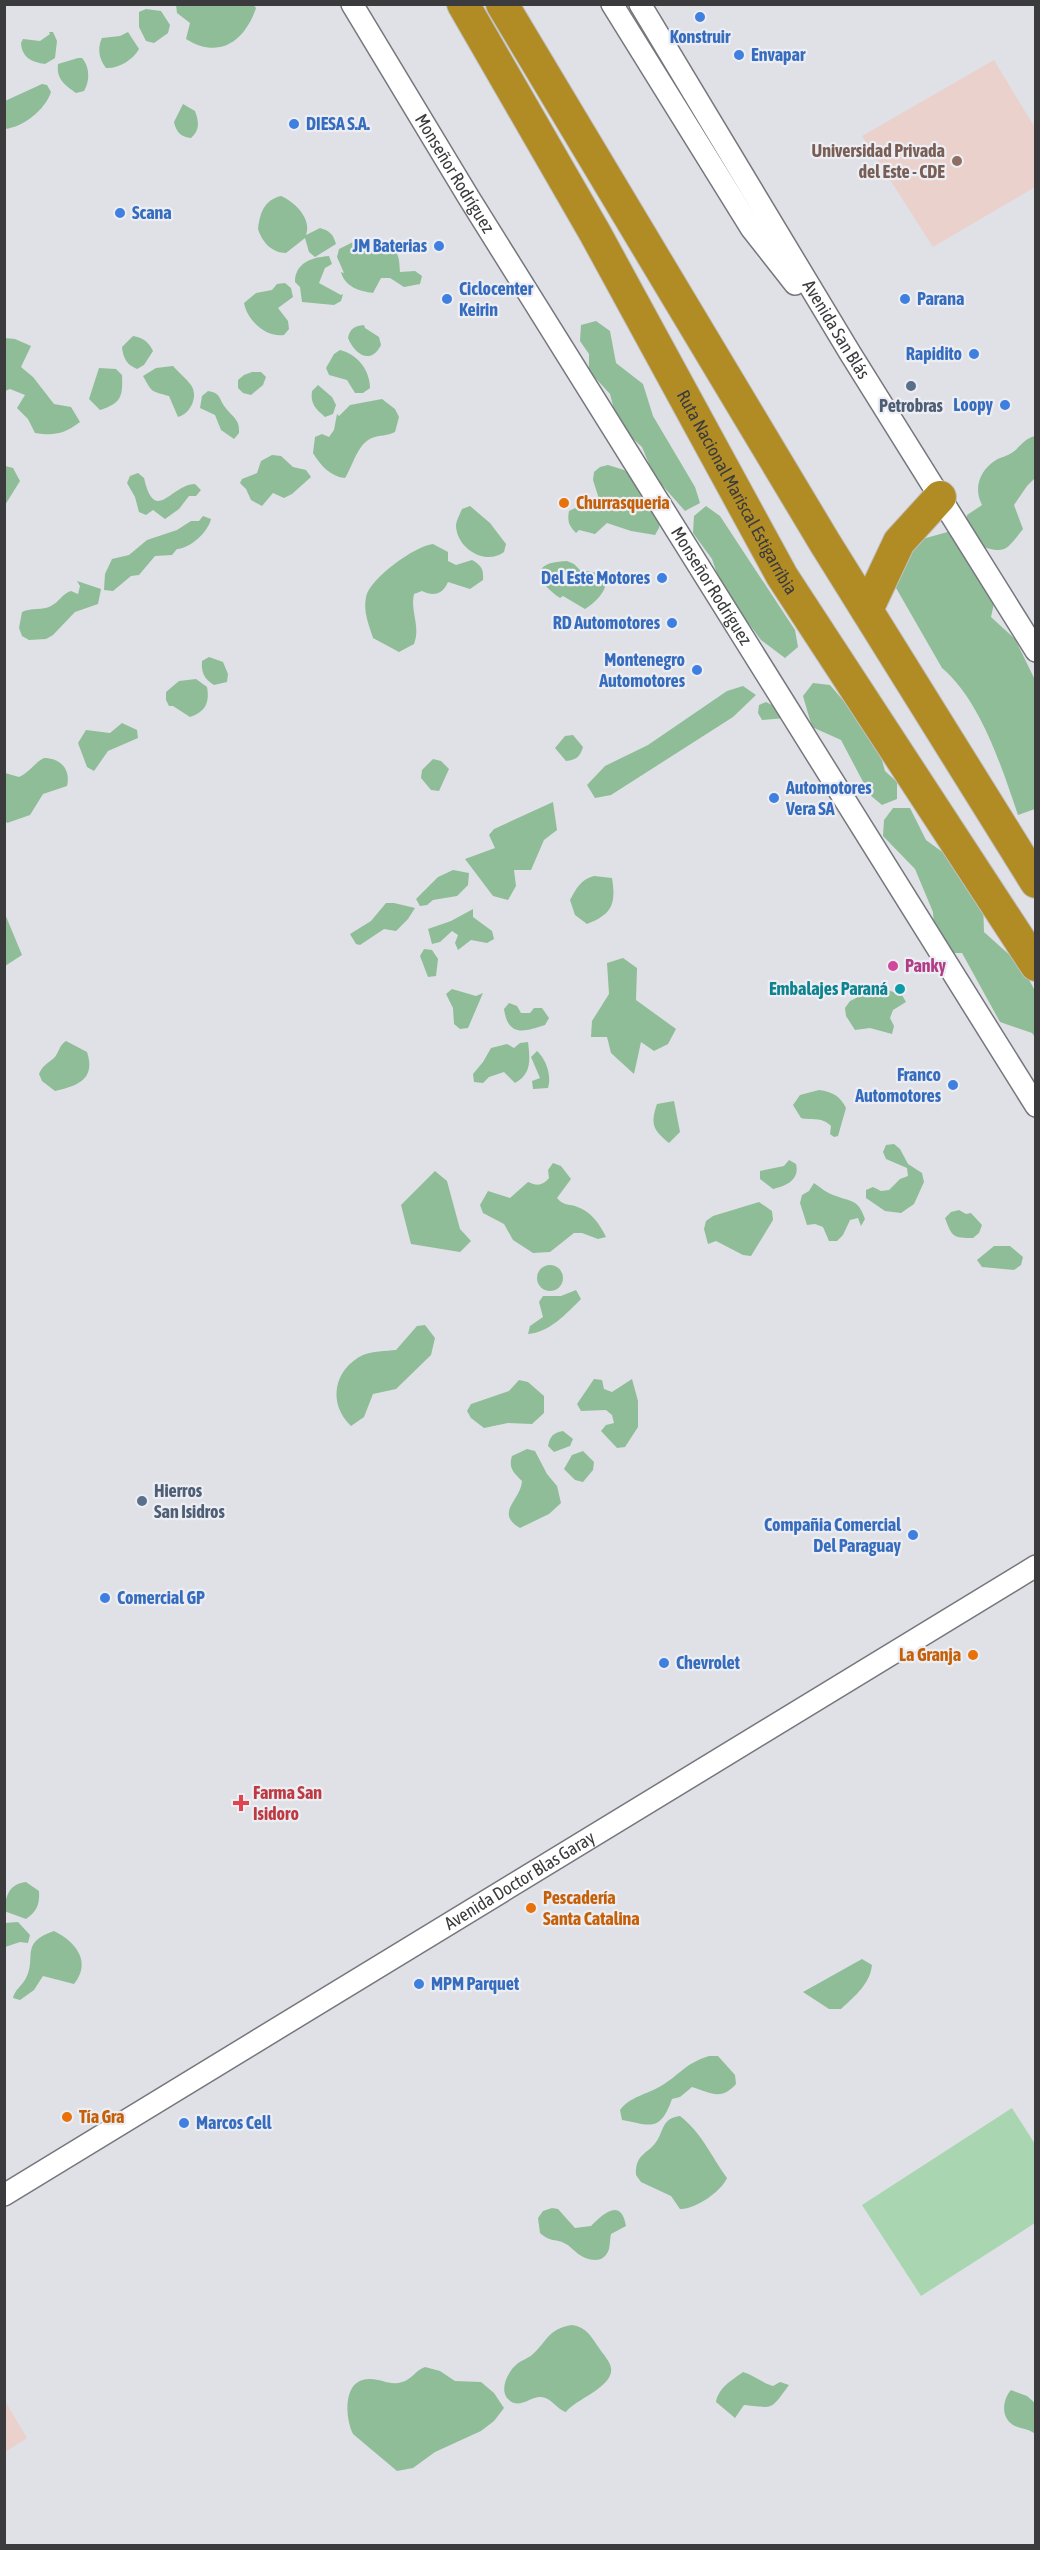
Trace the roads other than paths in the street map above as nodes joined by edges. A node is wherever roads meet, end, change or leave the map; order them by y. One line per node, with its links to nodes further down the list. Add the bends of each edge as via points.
1 (352, 4): 12 (street, Monseñor Rodríguez)
2 (463, 4): 11 (highway, Ruta Nacional Mariscal Estigarribia, via 595,232 782,576)
3 (502, 4): 8 (highway)
4 (612, 4): 6 (street, via 751,228)
5 (640, 4): 6 (street, Avenida San Blás)
6 (850, 353): 7 (street, Avenida San Blás)
7 (940, 497): 8 (highway, via 899,542); 9 (street, Avenida San Blás)
8 (867, 609): 10 (highway)
9 (1035, 651)
10 (1035, 882)
11 (1035, 965)
12 (1035, 1106)
13 (1035, 1566): 14 (street, Avenida Doctor Blas Garay)
14 (4, 2195)

